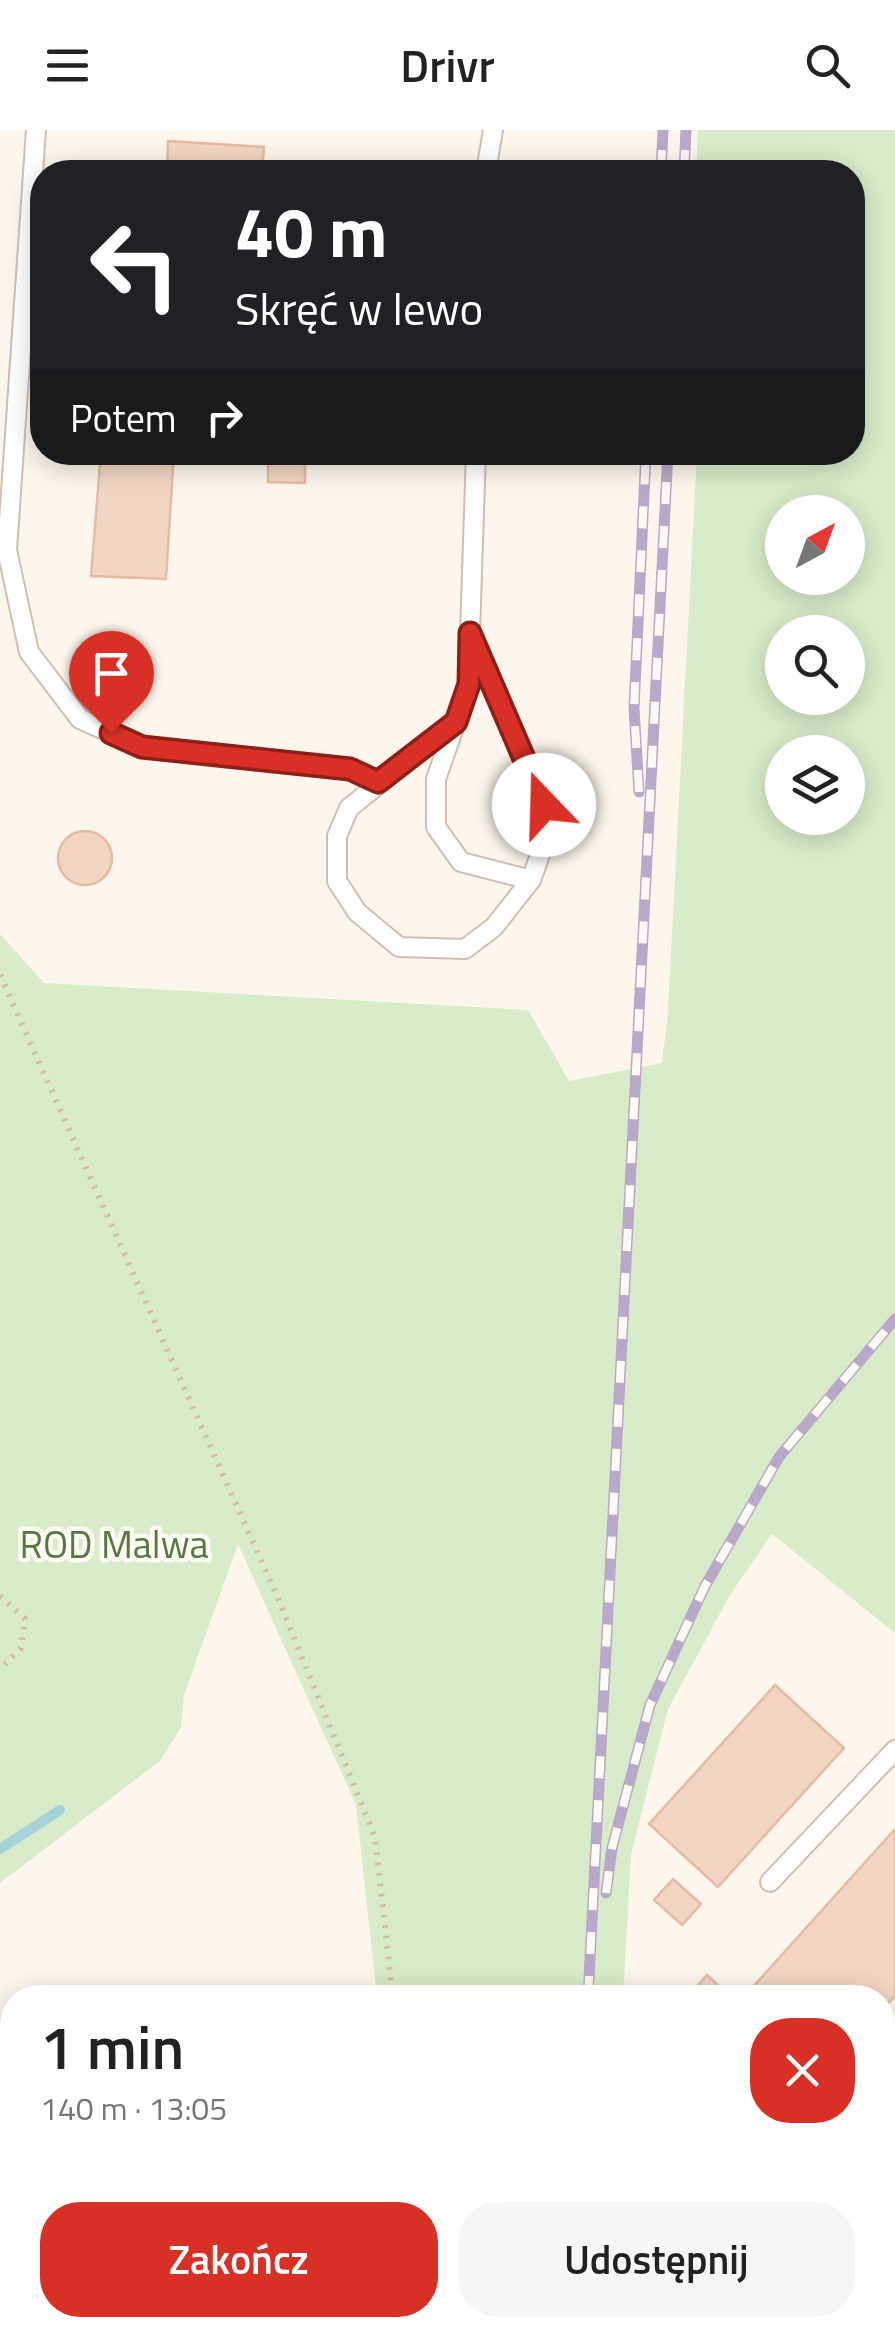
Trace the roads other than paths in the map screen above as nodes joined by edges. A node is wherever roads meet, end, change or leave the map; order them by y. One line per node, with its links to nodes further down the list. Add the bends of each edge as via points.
1 (36, 130): 3 (lane)
2 (493, 130): 4 (lane)
3 (34, 160)
4 (488, 160)
5 (30, 217): 9 (lane, via 7,550 29,652 80,719 142,747 350,769)
6 (476, 465): 7 (lane)
7 (470, 633): 8 (lane, via 469,684); 10 (lane, via 550,825)
8 (456, 722): 9 (lane); 10 (lane, via 436,780 436,827 461,862)
9 (378, 782): 10 (lane, via 349,808 337,836 337,881 358,912 399,947 465,949 494,927)
10 (531, 880)
11 (895, 1750): 12 (lane)
12 (770, 1882)

